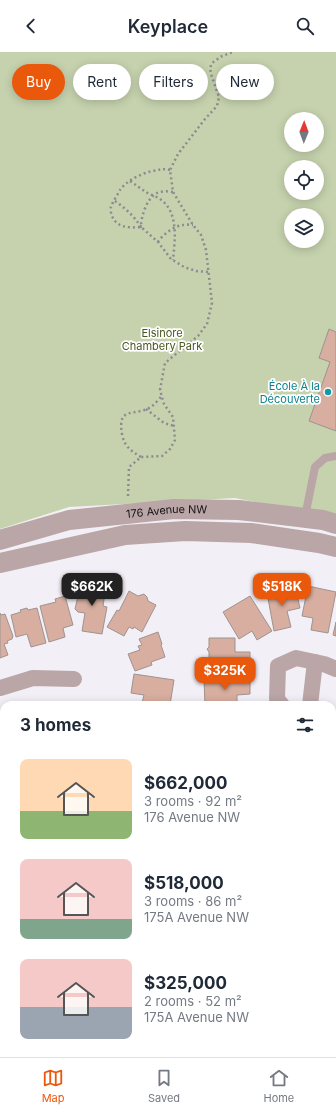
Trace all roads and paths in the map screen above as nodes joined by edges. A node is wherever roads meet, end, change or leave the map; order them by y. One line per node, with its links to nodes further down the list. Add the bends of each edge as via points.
1 (233, 52): 2 (path, via 212,63 211,74 219,97 217,106 178,154)
2 (170, 170): 3 (path, via 164,168); 4 (path)
3 (130, 181): 5 (path); 6 (path)
4 (173, 192): 5 (path, via 159,192); 7 (path)
5 (153, 196): 8 (path, via 141,219); 9 (path, via 166,204 172,214)
6 (114, 201): 8 (path, via 136,219); 8 (path, via 111,213 115,222 124,227)
7 (193, 225): 9 (path); 12 (path, via 201,235)
8 (141, 227): 10 (path)
9 (174, 228): 10 (path); 11 (path, via 176,239)
10 (158, 242): 11 (path)
11 (173, 260): 12 (path, via 196,271)
12 (209, 272): 13 (path, via 212,302 207,324 198,336 166,363 160,390)
13 (162, 396): 14 (path); 15 (path, via 173,417)
14 (146, 409): 15 (path); 17 (path, via 127,414 120,422 124,442)
15 (174, 426): 17 (path, via 175,440 170,449 162,456)
16 (336, 456): 19 (lane, via 325,458 315,467)
17 (141, 457): 18 (path, via 129,467)
18 (128, 496)
19 (305, 518): 20 (street, 176 Avenue NW); 21 (street, 176 Avenue NW, via 239,510 174,509 69,520)
20 (336, 524)
21 (0, 540)
22 (336, 547): 23 (street, 176 Avenue NW, via 251,533 185,531 125,535)
23 (0, 563)
24 (315, 662): 25 (street); 28 (street, via 296,658 278,666); 29 (street)
25 (336, 669)
26 (74, 680): 27 (street, via 32,678)
27 (0, 688)
28 (279, 701)
29 (310, 701)

